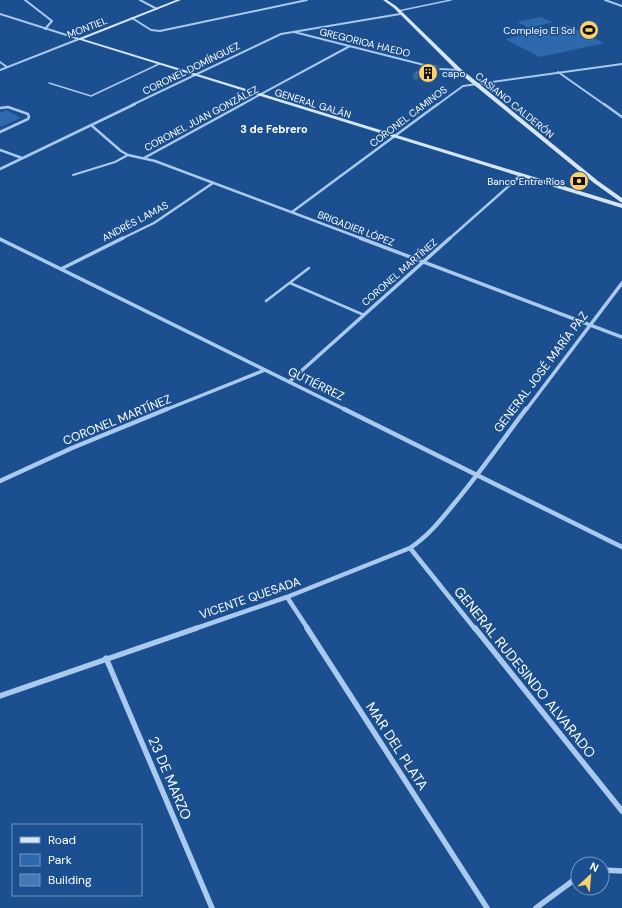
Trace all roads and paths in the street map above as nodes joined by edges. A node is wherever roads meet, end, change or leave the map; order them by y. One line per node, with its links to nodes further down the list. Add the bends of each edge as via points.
1 (25, 0): 13 (street, via 52,21)
2 (140, 0): 9 (street)
3 (179, 0): 9 (street, MONTIEL)
4 (306, 0): 12 (street, via 160,31 153,31)
5 (385, 0): 10 (street, CASIANO CALDERÓN)
6 (452, 0): 10 (lane)
7 (605, 0): 8 (street)
8 (622, 6)
9 (157, 9): 12 (street, MONTIEL)
10 (399, 12): 14 (street, CORONEL DOMÍNGUEZ); 24 (street, CASIANO CALDERÓN)
11 (0, 14): 13 (street, GENERAL GALÁN)
12 (132, 18): 15 (street, MONTIEL)
13 (45, 29): 15 (street, GENERAL GALÁN)
14 (292, 31): 16 (street, GREGORIOA HAEDO); 26 (street, CORONEL DOMÍNGUEZ, via 276,36)
15 (78, 39): 18 (street, GENERAL GALÁN); 21 (street, MONTIEL)
16 (350, 46): 24 (street, GREGORIOA HAEDO, via 440,69); 29 (street, CORONEL JUAN GONZÁLEZ)
17 (0, 62): 21 (street)
18 (158, 64): 26 (street, GENERAL GALÁN); 27 (lane, via 91,96)
19 (618, 64): 20 (street, CORONEL CAMINOS); 22 (street); 25 (street, CORONEL CAMINOS)
20 (622, 64)
21 (7, 67): 23 (street, MONTIEL)
22 (622, 67)
23 (0, 70)
24 (459, 70): 28 (street, CASIANO CALDERÓN)
25 (558, 72): 28 (street, CORONEL CAMINOS); 31 (street)
26 (194, 76): 29 (street, GENERAL GALÁN); 32 (street, CORONEL DOMÍNGUEZ)
27 (49, 83)
28 (476, 84): 34 (street, CORONEL CAMINOS, via 456,90); 42 (street, CASIANO CALDERÓN)
29 (259, 95): 34 (street, GENERAL GALÁN); 38 (street, CORONEL JUAN GONZÁLEZ)
30 (0, 108): 33 (street, via 8,107 30,117)
31 (622, 117)
32 (91, 125): 36 (street, BRIGADIER LÓPEZ); 37 (street, CORONEL DOMÍNGUEZ)
33 (0, 132)
34 (394, 137): 41 (street, GENERAL GALÁN); 47 (street, CORONEL CAMINOS)
35 (0, 150): 37 (street)
36 (128, 155): 38 (street, BRIGADIER LÓPEZ); 40 (lane, via 115,162)
37 (22, 158): 39 (street, CORONEL DOMÍNGUEZ)
38 (144, 158): 43 (street, BRIGADIER LÓPEZ)
39 (0, 169)
40 (73, 175)
41 (520, 176): 44 (street, GENERAL GALÁN); 49 (street, CORONEL MARTÍNEZ)
42 (596, 182): 44 (street, via 598,193); 45 (street, CASIANO CALDERÓN)
43 (213, 183): 47 (street, BRIGADIER LÓPEZ); 51 (street, ANDRÉS LAMAS, via 154,223)
44 (580, 194): 46 (street, GENERAL GALÁN)
45 (622, 200)
46 (622, 206)
47 (292, 212): 49 (street, BRIGADIER LÓPEZ)
48 (0, 239): 51 (street, GUTIÉRREZ)
49 (424, 262): 55 (street, CORONEL MARTÍNEZ); 56 (street, BRIGADIER LÓPEZ)
50 (309, 268): 52 (lane)
51 (61, 269): 58 (street, GUTIÉRREZ)
52 (290, 283): 54 (lane); 55 (lane)
53 (622, 283): 56 (street, GENERAL JOSÉ MARÍA PAZ)
54 (266, 301)
55 (364, 315): 59 (street, CORONEL MARTÍNEZ)
56 (590, 324): 57 (street, BRIGADIER LÓPEZ); 60 (street, GENERAL JOSÉ MARÍA PAZ)
57 (622, 337)
58 (265, 370): 59 (street, GUTIÉRREZ); 61 (street, CORONEL MARTÍNEZ, via 72,448)
59 (289, 382): 60 (street, GUTIÉRREZ)
60 (476, 474): 62 (street, GUTIÉRREZ); 63 (street, VICENTE QUESADA, via 432,530)
61 (0, 481)
62 (622, 547)
63 (410, 548): 64 (street, VICENTE QUESADA); 67 (street, GENERAL RUDESINDO ALVARADO)
64 (287, 597): 65 (street, VICENTE QUESADA); 72 (street, MAR DEL PLATA)
65 (106, 658): 66 (street, VICENTE QUESADA); 71 (street, 23 DE MARZO)
66 (0, 696)
67 (622, 811)
68 (610, 870): 69 (street)
69 (622, 871)
70 (570, 883): 73 (street)
71 (212, 908)
72 (487, 908)
73 (536, 908)

